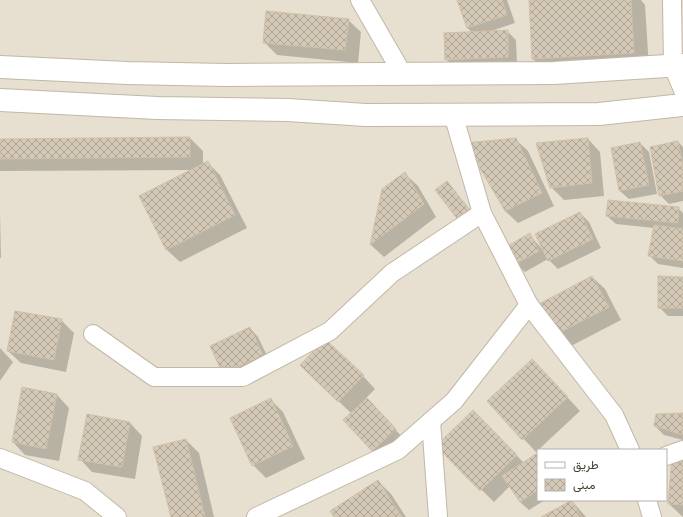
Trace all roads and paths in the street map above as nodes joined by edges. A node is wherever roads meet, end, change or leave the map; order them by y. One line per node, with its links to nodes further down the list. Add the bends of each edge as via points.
1 (360, 0): 5 (street)
2 (672, 0): 3 (street)
3 (678, 66): 5 (street, via 554,73); 6 (street)
4 (0, 67): 5 (street, via 226,75)
5 (402, 73)
6 (683, 90)
7 (0, 100): 9 (street, via 366,115)
8 (683, 105): 9 (street, via 598,114)
9 (453, 114): 10 (street)
10 (482, 213): 11 (street); 12 (street, via 392,273 330,331 243,377 154,377)
11 (529, 305): 13 (street, via 454,401); 14 (street, via 614,415)
12 (93, 334)
13 (431, 421): 20 (street, via 398,450); 21 (street)
14 (630, 449)
15 (683, 450): 16 (street)
16 (667, 456)
17 (0, 458): 19 (street, via 85,491)
18 (647, 501): 22 (street)
19 (117, 517)
20 (256, 517)
21 (438, 517)
22 (652, 517)

